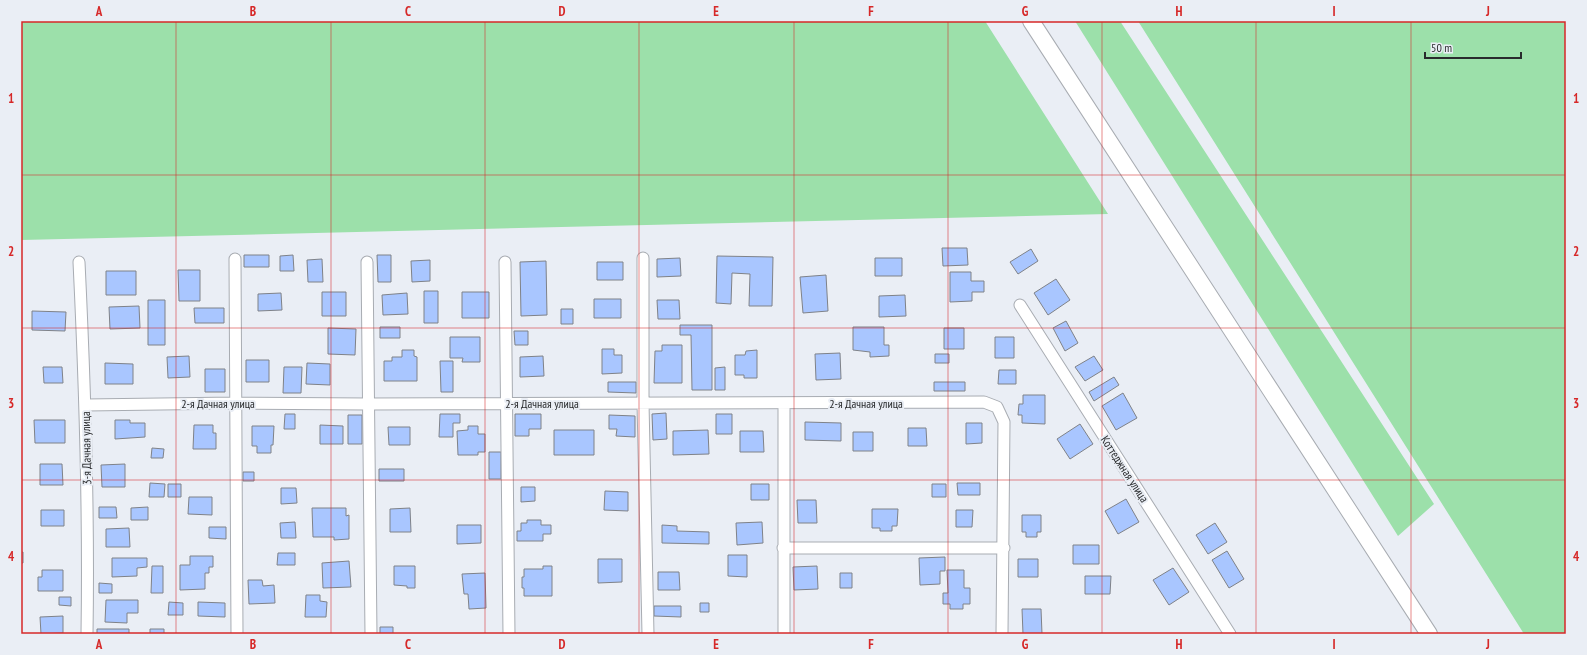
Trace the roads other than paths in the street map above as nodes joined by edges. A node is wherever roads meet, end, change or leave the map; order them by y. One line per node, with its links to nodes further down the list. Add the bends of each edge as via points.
1 (1024, 21): 3 (main road)
2 (1031, 21): 3 (main road)
3 (1062, 69): 26 (main road)
4 (643, 258): 12 (street)
5 (235, 259): 10 (street)
6 (79, 262): 15 (street, 3-я Дачная улица)
7 (367, 262): 14 (street)
8 (505, 262): 11 (street)
9 (1020, 305): 25 (street, Коттеджная улица)
10 (235, 403): 14 (street, 2-я Дачная улица); 15 (street, 2-я Дачная улица); 19 (street)
11 (507, 403): 12 (street, 2-я Дачная улица); 14 (street, 2-я Дачная улица); 21 (street)
12 (643, 403): 13 (street, 2-я Дачная улица); 22 (street)
13 (784, 403): 16 (street); 17 (street, 2-я Дачная улица, via 984,402 997,407 1004,422)
14 (368, 404): 20 (street)
15 (86, 405): 18 (street, 3-я Дачная улица)
16 (783, 548): 17 (street); 23 (street)
17 (1004, 548): 24 (street)
18 (87, 634)
19 (237, 634)
20 (371, 634)
21 (509, 634)
22 (648, 634)
23 (784, 634)
24 (1002, 634)
25 (1230, 634)
26 (1429, 634)

